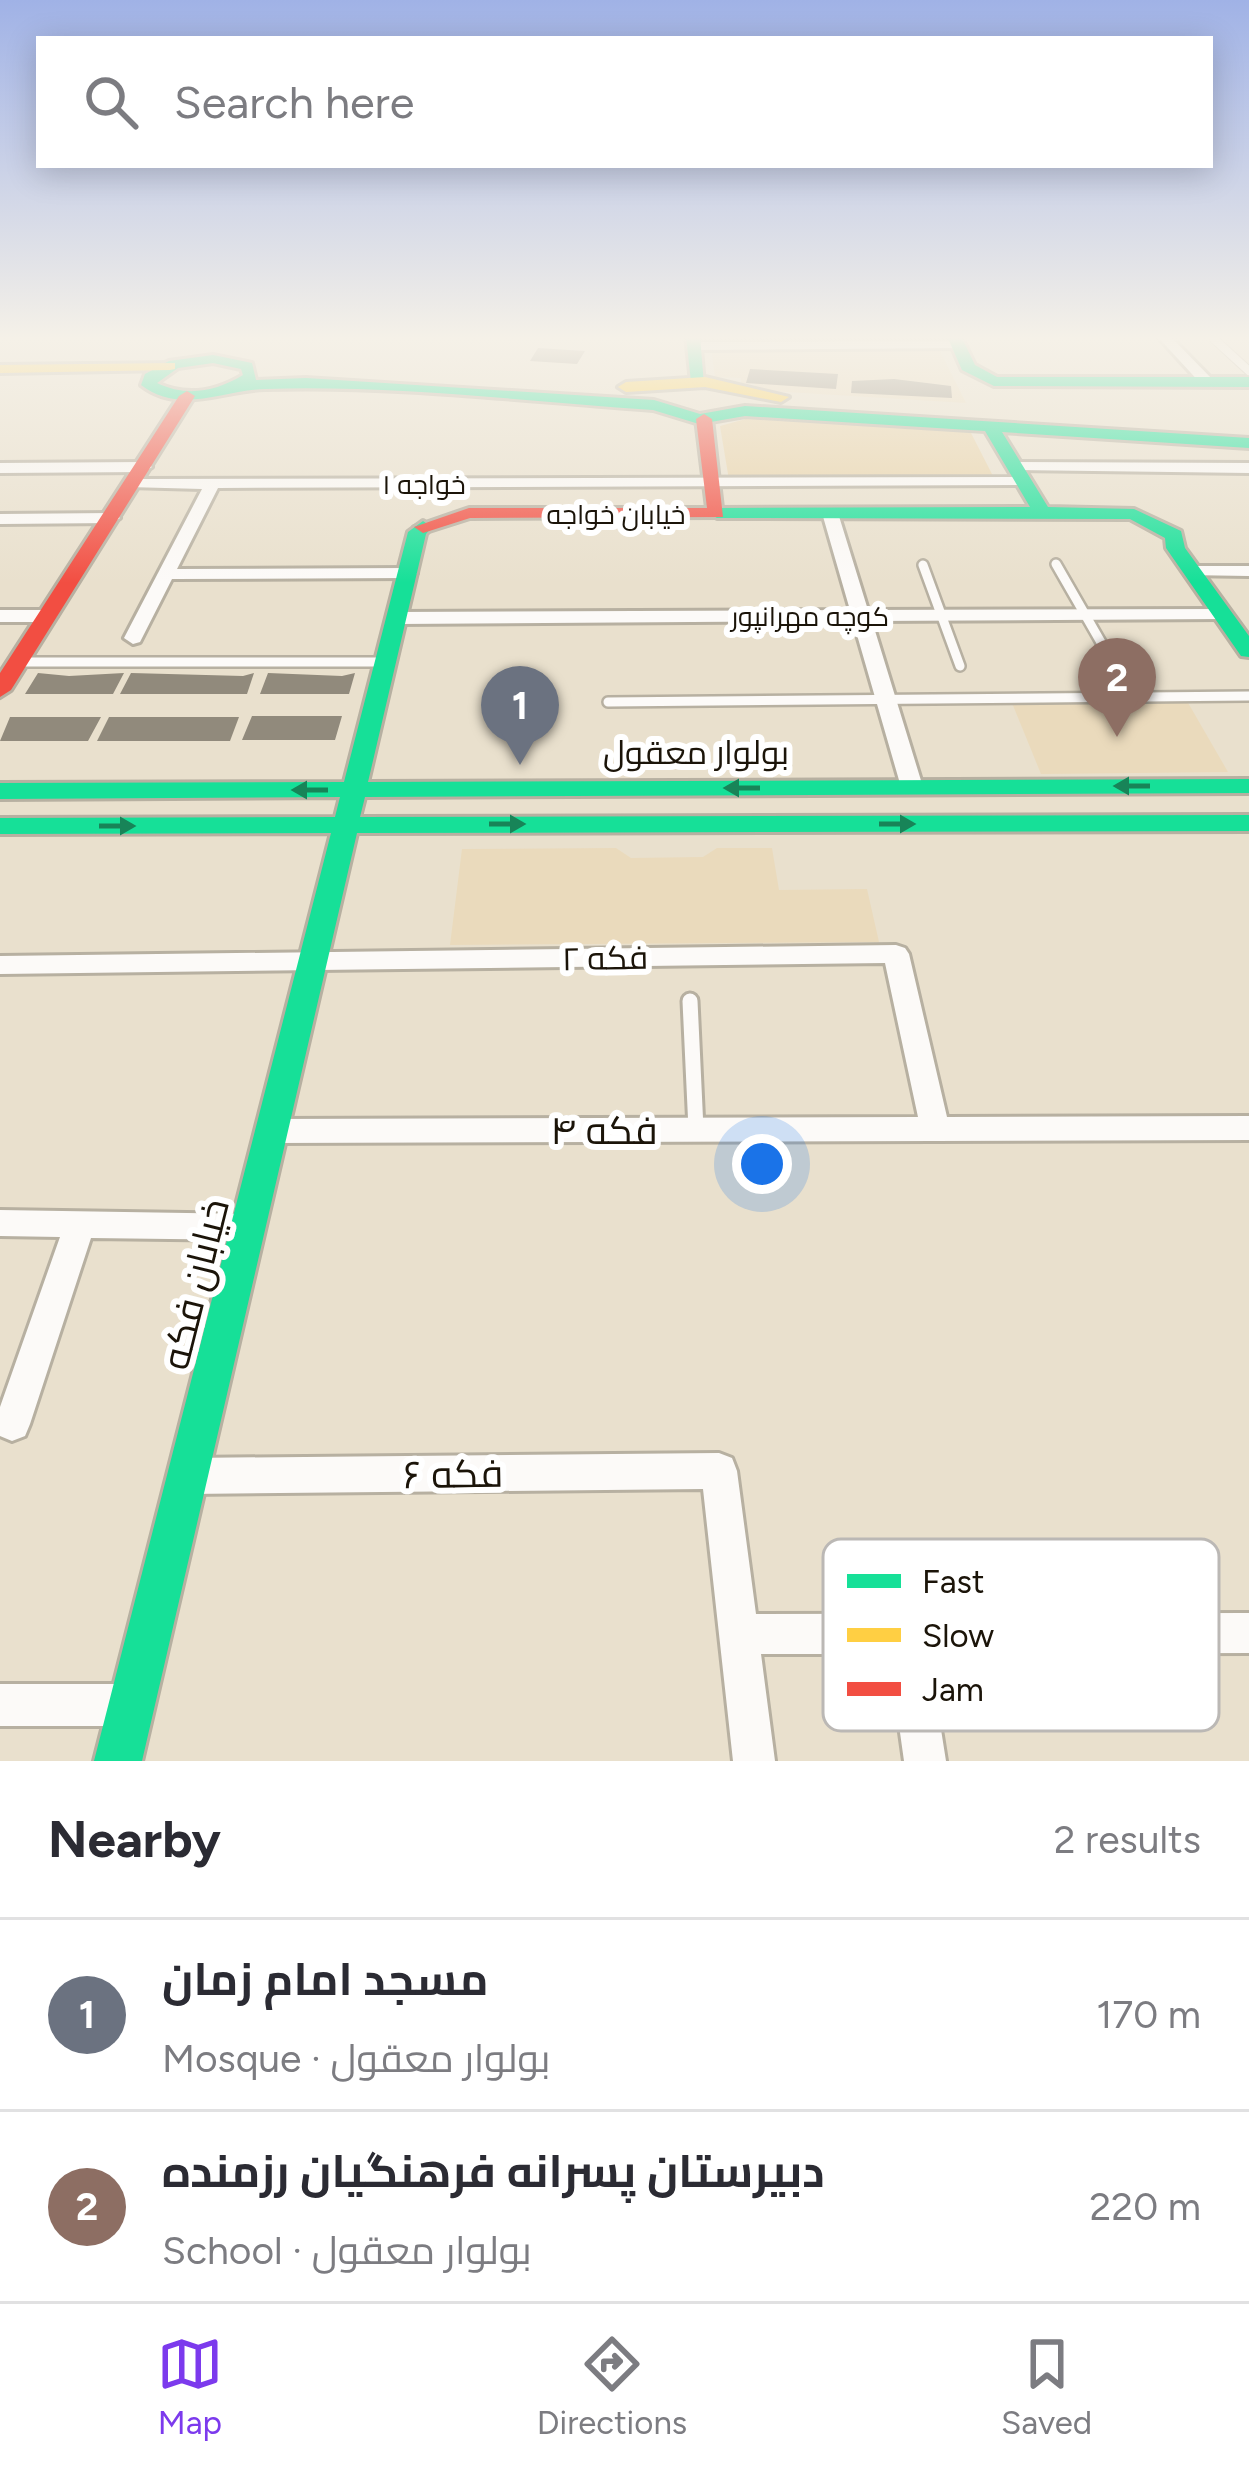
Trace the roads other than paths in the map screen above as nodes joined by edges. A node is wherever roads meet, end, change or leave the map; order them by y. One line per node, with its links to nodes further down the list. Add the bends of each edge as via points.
1 (175, 418): 12 (street)
2 (699, 418): 5 (street)
3 (907, 418): 6 (street)
4 (1078, 418): 7 (street)
5 (704, 419): 13 (street, خیابان خواجه)
6 (990, 426): 8 (street); 11 (street)
7 (1249, 426)
8 (1249, 443)
9 (0, 468): 12 (street, خواجه ۱)
10 (1249, 468): 11 (street, خواجه ۱)
11 (1020, 475): 13 (street, خواجه ۱); 15 (street)
12 (140, 476): 14 (street, خواجه ۱); 18 (street)
13 (713, 483): 14 (street, خواجه ۱); 16 (street, خیابان خواجه)
14 (212, 484): 24 (street)
15 (1042, 512): 17 (street); 20 (street, via 1134,514 1174,535)
16 (717, 513): 17 (street); 25 (street, خیابان خواجه, via 447,516 417,532)
17 (830, 513): 30 (street)
18 (112, 518): 19 (street); 29 (street)
19 (0, 519)
20 (1185, 560): 23 (street); 32 (street)
21 (1056, 564): 26 (lane)
22 (922, 565): 27 (lane)
23 (1249, 571)
24 (166, 574): 25 (street); 33 (street)
25 (408, 574): 31 (street, خیابان خواجه)
26 (1085, 614): 27 (street, کوچه مهرانپور); 32 (street, کوچه مهرانپور); 36 (lane)
27 (941, 615): 30 (street, کوچه مهرانپور); 37 (lane)
28 (0, 616): 29 (street)
29 (48, 616): 34 (street)
30 (861, 616): 31 (street, کوچه مهرانپور); 40 (street)
31 (398, 618): 35 (street, خیابان خواجه)
32 (1239, 632)
33 (133, 638)
34 (18, 662): 35 (lane); 38 (street)
35 (387, 662): 44 (street, خیابان خواجه)
36 (1114, 665)
37 (960, 666)
38 (0, 689)
39 (1249, 696): 40 (lane)
40 (886, 700): 41 (lane); 43 (street)
41 (608, 702)
42 (1249, 786): 43 (street, بولوار معقول, one-way to 43)
43 (912, 787): 44 (street, بولوار معقول, one-way to 44)
44 (356, 790): 45 (street, بولوار معقول, one-way to 45); 47 (street, خیابان خواجه)
45 (0, 791)
46 (1249, 823): 47 (street, one-way to 46)
47 (348, 825): 48 (street, one-way to 47); 49 (street, خیابان فکه)
48 (0, 826)
49 (314, 961): 50 (street, فکه ۲); 53 (street, فکه ۲, via 896,954); 55 (street, خیابان فکه)
50 (0, 965)
51 (690, 1001): 54 (lane)
52 (1249, 1128): 53 (street, فکه ۴)
53 (935, 1129): 54 (street, فکه ۴)
54 (696, 1130): 55 (street, فکه ۴)
55 (272, 1131): 58 (street, خیابان فکه)
56 (0, 1223): 57 (street)
57 (80, 1224): 58 (street); 59 (street)
58 (249, 1227): 60 (street, خیابان فکه)
59 (12, 1424)
60 (188, 1476): 62 (street, فکه ۶, via 718,1471); 63 (street, خیابان فکه)
61 (823, 1633): 62 (street)
62 (738, 1634): 67 (street)
63 (132, 1705): 64 (street); 66 (street, خیابان فکه)
64 (0, 1706)
65 (921, 1731): 68 (street)
66 (118, 1761)
67 (754, 1761)
68 (925, 1761)

